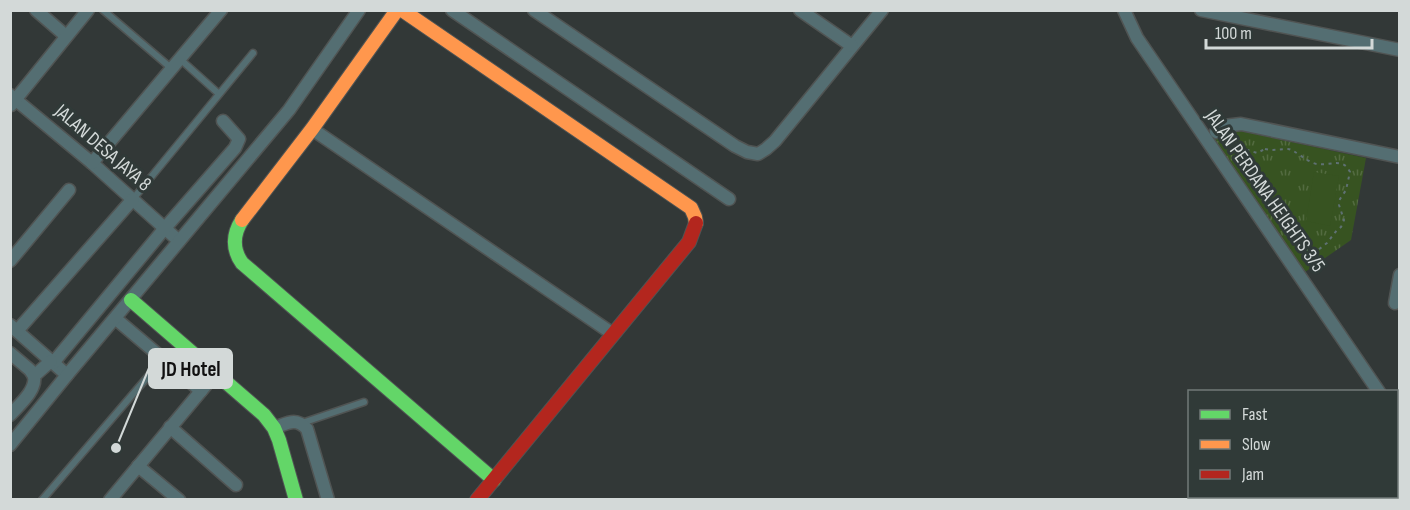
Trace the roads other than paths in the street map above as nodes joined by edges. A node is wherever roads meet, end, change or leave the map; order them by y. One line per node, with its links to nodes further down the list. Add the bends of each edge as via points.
1 (36, 10): 14 (street)
2 (88, 10): 14 (street)
3 (103, 10): 18 (lane)
4 (220, 10): 18 (street)
5 (359, 10): 30 (street, via 289,110)
6 (397, 10): 22 (street)
7 (402, 10): 37 (street, via 691,208 697,225 689,242)
8 (452, 10): 28 (street)
9 (534, 10): 15 (street, via 735,146 758,154 775,141)
10 (800, 10): 15 (street)
11 (882, 10): 15 (street)
12 (1124, 10): 44 (street, JALAN PERDANA HEIGHTS 3/5, via 1137,38)
13 (1201, 10): 16 (street)
14 (66, 36): 20 (street)
15 (852, 46)
16 (1400, 50)
17 (253, 53): 19 (lane)
18 (176, 64): 19 (lane); 25 (street)
19 (219, 94): 27 (lane)
20 (12, 99): 25 (street, JALAN DESA JAYA 8)
21 (223, 121): 29 (street, via 239,139 238,143)
22 (312, 129): 37 (street); 53 (street, via 236,228 236,255)
23 (1216, 132): 24 (street, via 1224,126 1242,124)
24 (1400, 157)
25 (92, 164): 27 (street, JALAN DESA JAYA 8)
26 (69, 190): 31 (street)
27 (133, 199): 29 (street, JALAN DESA JAYA 8); 36 (street)
28 (729, 199)
29 (165, 228): 30 (street, JALAN DESA JAYA 8); 40 (street)
30 (179, 241): 33 (street)
31 (10, 261)
32 (1400, 275): 34 (street)
33 (131, 300): 35 (street); 41 (street)
34 (1395, 303)
35 (116, 319): 39 (street); 42 (street)
36 (14, 328): 40 (street)
37 (614, 334): 53 (street)
38 (10, 353): 43 (street)
39 (163, 358): 45 (street); 55 (lane)
40 (52, 362): 42 (street); 43 (street)
41 (216, 373): 45 (street); 50 (street)
42 (67, 375): 51 (street)
43 (34, 376): 47 (street, via 32,389)
44 (1378, 390)
45 (201, 391): 49 (street)
46 (364, 402): 48 (lane)
47 (10, 415)
48 (301, 423): 50 (street, via 293,421); 59 (street, via 307,429)
49 (170, 427): 52 (street); 54 (street)
50 (274, 428): 58 (street)
51 (10, 445)
52 (138, 466): 56 (street); 57 (street)
53 (494, 480): 60 (street)
54 (236, 485)
55 (42, 500)
56 (110, 500)
57 (179, 500)
58 (296, 500)
59 (328, 500)
60 (477, 500)

